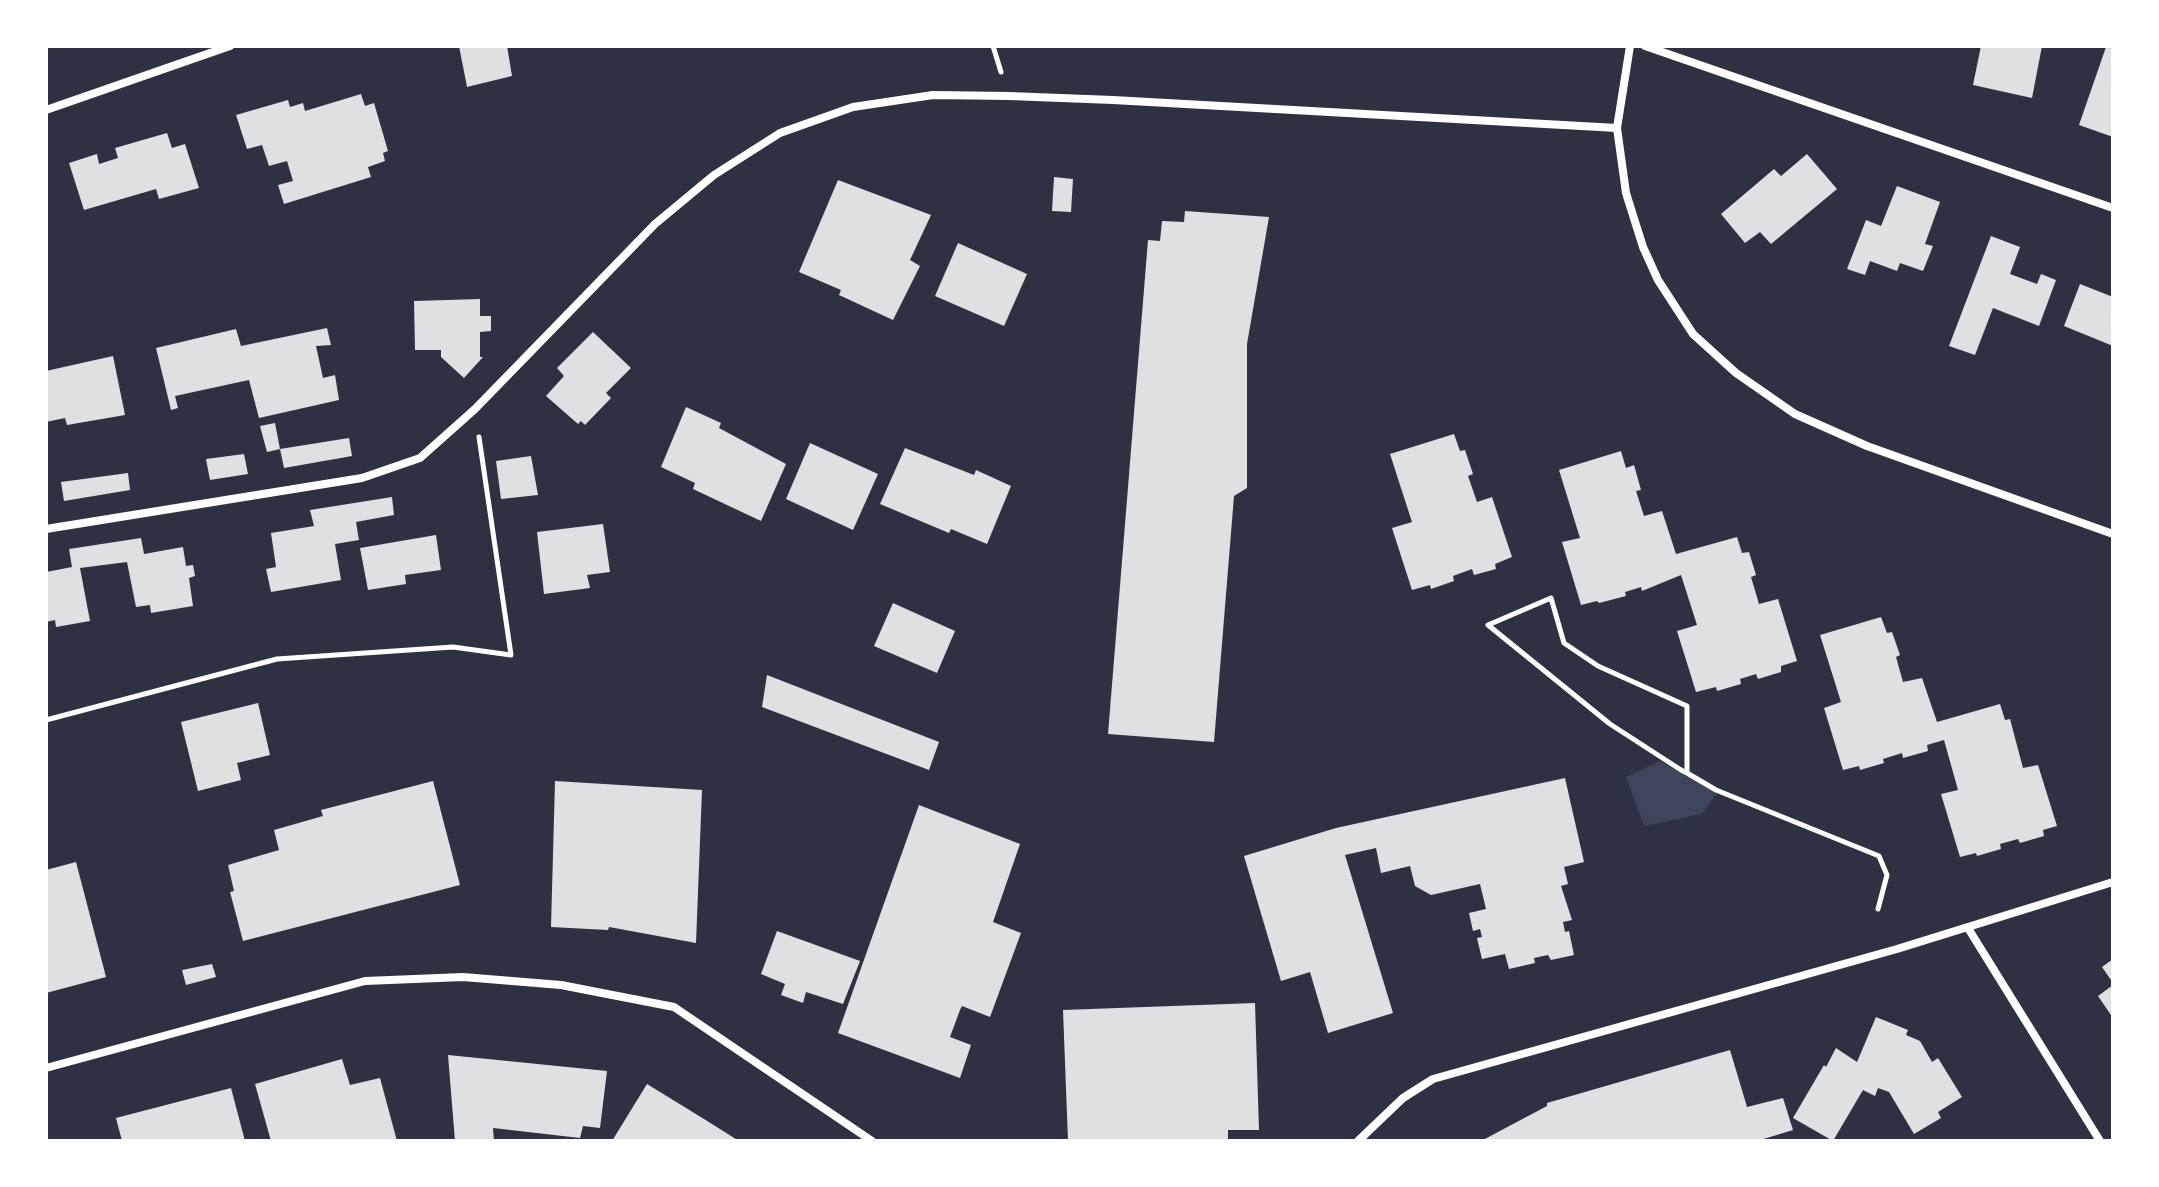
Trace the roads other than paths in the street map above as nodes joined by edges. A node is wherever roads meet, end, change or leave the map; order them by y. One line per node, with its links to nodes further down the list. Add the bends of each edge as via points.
1 (230, 46): 4 (street)
2 (1630, 46): 5 (street)
3 (1645, 46): 6 (street)
4 (46, 110)
5 (1617, 128): 7 (street, via 1039,97 933,95 853,107 780,133 714,175 655,224 475,409 420,458 362,478); 8 (street, via 1626,193 1658,280 1693,334 1736,373 1795,414 1867,446)
6 (2113, 208)
7 (46, 529)
8 (2113, 534)
9 (2113, 882): 10 (street)
10 (1968, 928): 13 (street, via 1433,1079 1403,1098); 14 (street)
11 (46, 1068): 12 (street, via 365,981 463,977 561,985 674,1007)
12 (872, 1141)
13 (1358, 1141)
14 (2100, 1141)

